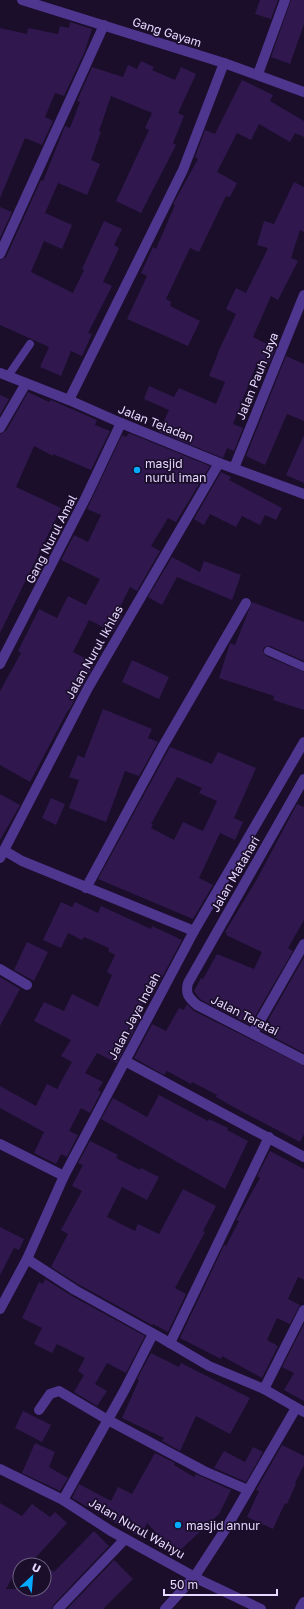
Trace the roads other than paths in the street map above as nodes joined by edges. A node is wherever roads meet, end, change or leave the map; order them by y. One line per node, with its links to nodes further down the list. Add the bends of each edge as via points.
1 (22, 0): 3 (street, Gang Gayam)
2 (285, 0): 5 (street)
3 (104, 25): 4 (street, Gang Gayam); 7 (street)
4 (224, 63): 5 (street, Gang Gayam); 12 (street, via 183,170)
5 (258, 74): 6 (street, Gang Gayam)
6 (304, 92)
7 (0, 254)
8 (304, 294): 16 (street, Jalan Pauh Jaya)
9 (30, 344): 10 (lane)
10 (4, 375): 11 (street, Jalan Teladan)
11 (25, 384): 12 (street, Jalan Teladan); 14 (street)
12 (69, 400): 13 (street, Jalan Teladan)
13 (121, 423): 15 (street, Jalan Teladan); 20 (street, Gang Nurul Amal, via 29,611)
14 (0, 428)
15 (219, 463): 16 (street, Jalan Teladan); 24 (street, Jalan Nurul Ikhlas, via 88,688)
16 (234, 468): 17 (street, Jalan Teladan)
17 (304, 494)
18 (246, 604): 25 (street, via 162,746)
19 (268, 651): 21 (lane)
20 (0, 664)
21 (304, 667)
22 (303, 748): 26 (street, Jalan Jaya Indah)
23 (304, 779): 29 (street, Jalan Matahari)
24 (2, 854): 25 (street)
25 (86, 888): 26 (street)
26 (194, 932): 33 (street, Jalan Jaya Indah)
27 (304, 944): 31 (street)
28 (0, 969): 30 (street)
29 (188, 983): 31 (street, Jalan Teratai, via 186,990 189,998 198,1005)
30 (27, 985)
31 (253, 1033): 32 (street, Jalan Teratai)
32 (304, 1060)
33 (125, 1061): 34 (street); 37 (street, Jalan Jaya Indah)
34 (268, 1137): 36 (street); 42 (street)
35 (0, 1144): 37 (street)
36 (304, 1157)
37 (64, 1176): 38 (street, Jalan Jaya Indah)
38 (26, 1259): 39 (street, Jalan Jaya Indah); 41 (street)
39 (0, 1309)
40 (304, 1310): 43 (street)
41 (153, 1334): 42 (street); 46 (street)
42 (170, 1343): 43 (street, via 209,1366)
43 (264, 1389): 45 (street)
44 (39, 1410): 46 (street, via 50,1394 59,1391)
45 (300, 1410): 48 (street)
46 (108, 1420): 48 (street, via 204,1471); 49 (street)
47 (0, 1469): 49 (street, Jalan Nurul Wahyu)
48 (248, 1490): 51 (street)
49 (63, 1500): 50 (street, Jalan Nurul Wahyu)
50 (126, 1539): 51 (street, Jalan Nurul Wahyu); 53 (street)
51 (195, 1576): 54 (street); 55 (street, Jalan Nurul Wahyu)
52 (304, 1602): 56 (street)
53 (58, 1609)
54 (165, 1609)
55 (261, 1609)
56 (300, 1609)

